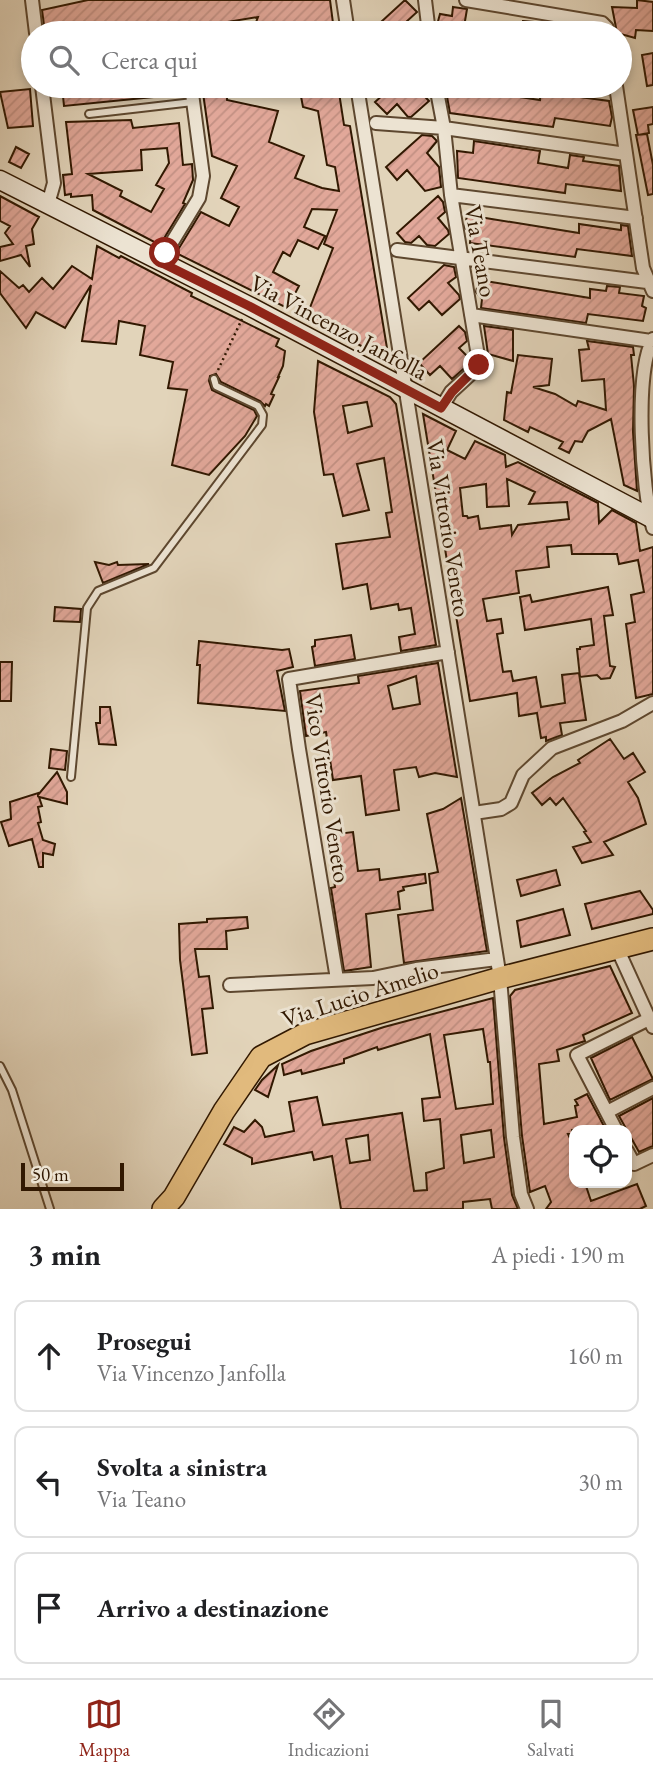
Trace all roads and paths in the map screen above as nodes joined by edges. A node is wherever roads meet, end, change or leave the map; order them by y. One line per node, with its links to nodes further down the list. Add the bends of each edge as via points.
1 (32, 0): 5 (street)
2 (343, 0): 6 (street)
3 (425, 0): 7 (street)
4 (466, 0): 8 (street)
5 (35, 21)
6 (346, 21)
7 (428, 21)
8 (591, 21)
9 (43, 98): 21 (street, via 53,177)
10 (192, 98): 14 (street)
11 (359, 98): 31 (street, Via Vittorio Veneto)
12 (438, 98): 17 (street, Via Teano)
13 (618, 98): 18 (street)
14 (193, 102): 15 (lane); 25 (street, via 202,191)
15 (89, 114)
16 (376, 123): 17 (street)
17 (444, 128): 18 (street); 20 (street, Via Teano)
18 (626, 154): 22 (street)
19 (0, 180): 21 (main road, Via Vincenzo Janfolla)
20 (451, 195): 22 (street); 24 (street, Via Teano)
21 (48, 204): 25 (main road, Via Vincenzo Janfolla)
22 (636, 218): 26 (street)
23 (397, 250): 24 (street)
24 (461, 258): 26 (street); 28 (street, Via Teano)
25 (160, 262): 27 (main road, Via Vincenzo Janfolla)
26 (650, 286)
27 (249, 306): 30 (path); 31 (main road, Via Vincenzo Janfolla)
28 (471, 315): 29 (street); 32 (street, Via Teano, via 479,365)
29 (652, 340): 33 (street, via 641,409)
30 (214, 379): 36 (lane, via 216,386 258,406 262,425 155,568 98,591 87,608)
31 (405, 390): 32 (main road, Via Vincenzo Janfolla); 34 (street, Via Vittorio Veneto)
32 (441, 408): 33 (main road, Via Vincenzo Janfolla)
33 (652, 522)
34 (448, 652): 37 (street, Via Vittorio Veneto); 41 (street, Vico Vittorio Veneto, via 289,679)
35 (653, 704): 37 (street, via 552,748 523,775 511,803 501,810)
36 (71, 777)
37 (474, 813): 40 (street, Via Vittorio Veneto)
38 (653, 939): 39 (main road, Via Lucio Amelio)
39 (617, 948): 40 (main road, Via Lucio Amelio); 43 (street)
40 (499, 968): 41 (street, via 416,969 373,978); 51 (main road, Via Lucio Amelio, via 305,1034 261,1057); 52 (street, Via Vittorio Veneto, via 513,1137)
41 (337, 979): 42 (street)
42 (230, 985)
43 (651, 1023): 46 (street, via 577,1055)
44 (0, 1066): 50 (lane)
45 (653, 1087): 46 (street)
46 (607, 1112): 47 (street)
47 (614, 1125)
48 (653, 1155): 49 (street, via 634,1164)
49 (632, 1160)
50 (50, 1209)
51 (163, 1209)
52 (527, 1209)

